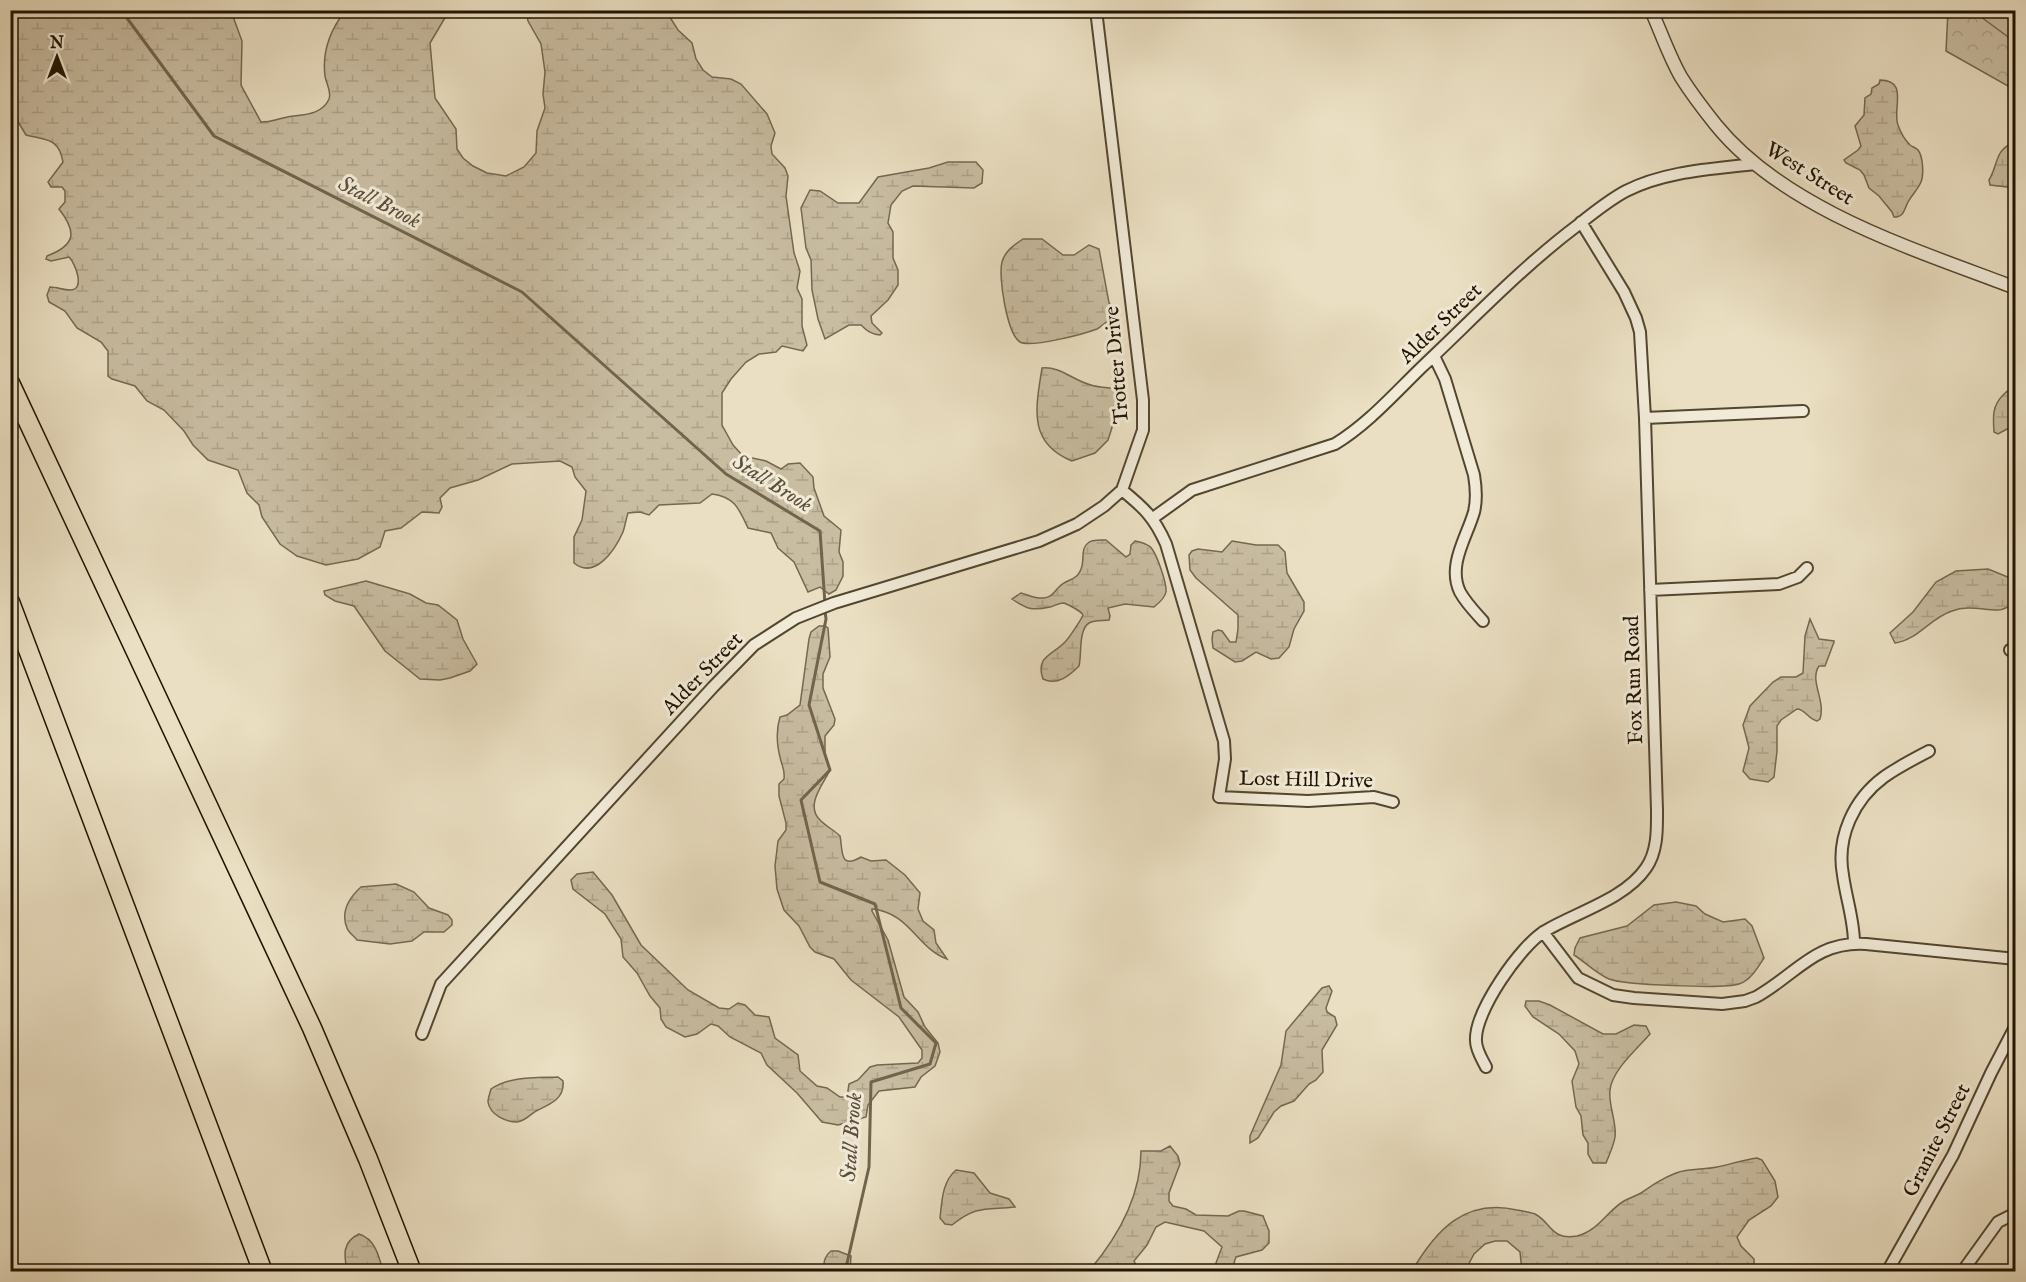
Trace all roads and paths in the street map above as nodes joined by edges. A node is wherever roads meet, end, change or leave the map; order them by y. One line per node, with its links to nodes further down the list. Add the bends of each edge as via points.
1 (1096, 10): 10 (street, Trotter Drive, via 1143,400 1143,430)
2 (1651, 10): 3 (street, West Street, via 1681,76 1716,126)
3 (1755, 164): 4 (street, Alder Street, via 1656,180 1626,191); 5 (street, West Street, via 1848,221)
4 (1581, 222): 6 (street, Alder Street, via 1541,253); 9 (street, Fox Run Road, via 1636,318)
5 (2016, 288)
6 (1434, 356): 11 (street, Alder Street, via 1371,417 1335,444 1192,490); 15 (street, via 1476,485 1475,510 1456,565 1456,579 1460,591)
7 (10, 383): 27 (highway, via 312,1028)
8 (1803, 411): 9 (street)
9 (1645, 418): 13 (street, Fox Run Road)
10 (1122, 490): 11 (street); 22 (street, Alder Street, via 1077,524 1039,541 834,603 796,618 753,645 441,984)
11 (1153, 518): 17 (street, Lost Hill Drive, via 1166,544 1224,741 1219,797 1308,801 1374,797)
12 (1807, 568): 13 (street, via 1798,577 1779,584)
13 (1650, 590): 18 (street, Fox Run Road, via 1657,810 1653,854 1628,887)
14 (10, 602): 26 (highway)
15 (1483, 621)
16 (1929, 752): 19 (street, via 1875,784 1858,804 1846,829 1842,874)
17 (1393, 802)
18 (1543, 932): 19 (street, via 1578,978 1613,995 1722,1004 1756,997 1819,953 1841,944); 23 (street, Fox Run Road, via 1514,962 1483,1013 1476,1042)
19 (1854, 944): 20 (street)
20 (2016, 959)
21 (2016, 1025): 25 (street, Granite Street, via 1953,1155)
22 (422, 1034)
23 (1486, 1067)
24 (2016, 1213): 28 (street, via 1998,1222)
25 (1889, 1271)
26 (263, 1272)
27 (412, 1272)
28 (1962, 1272)

